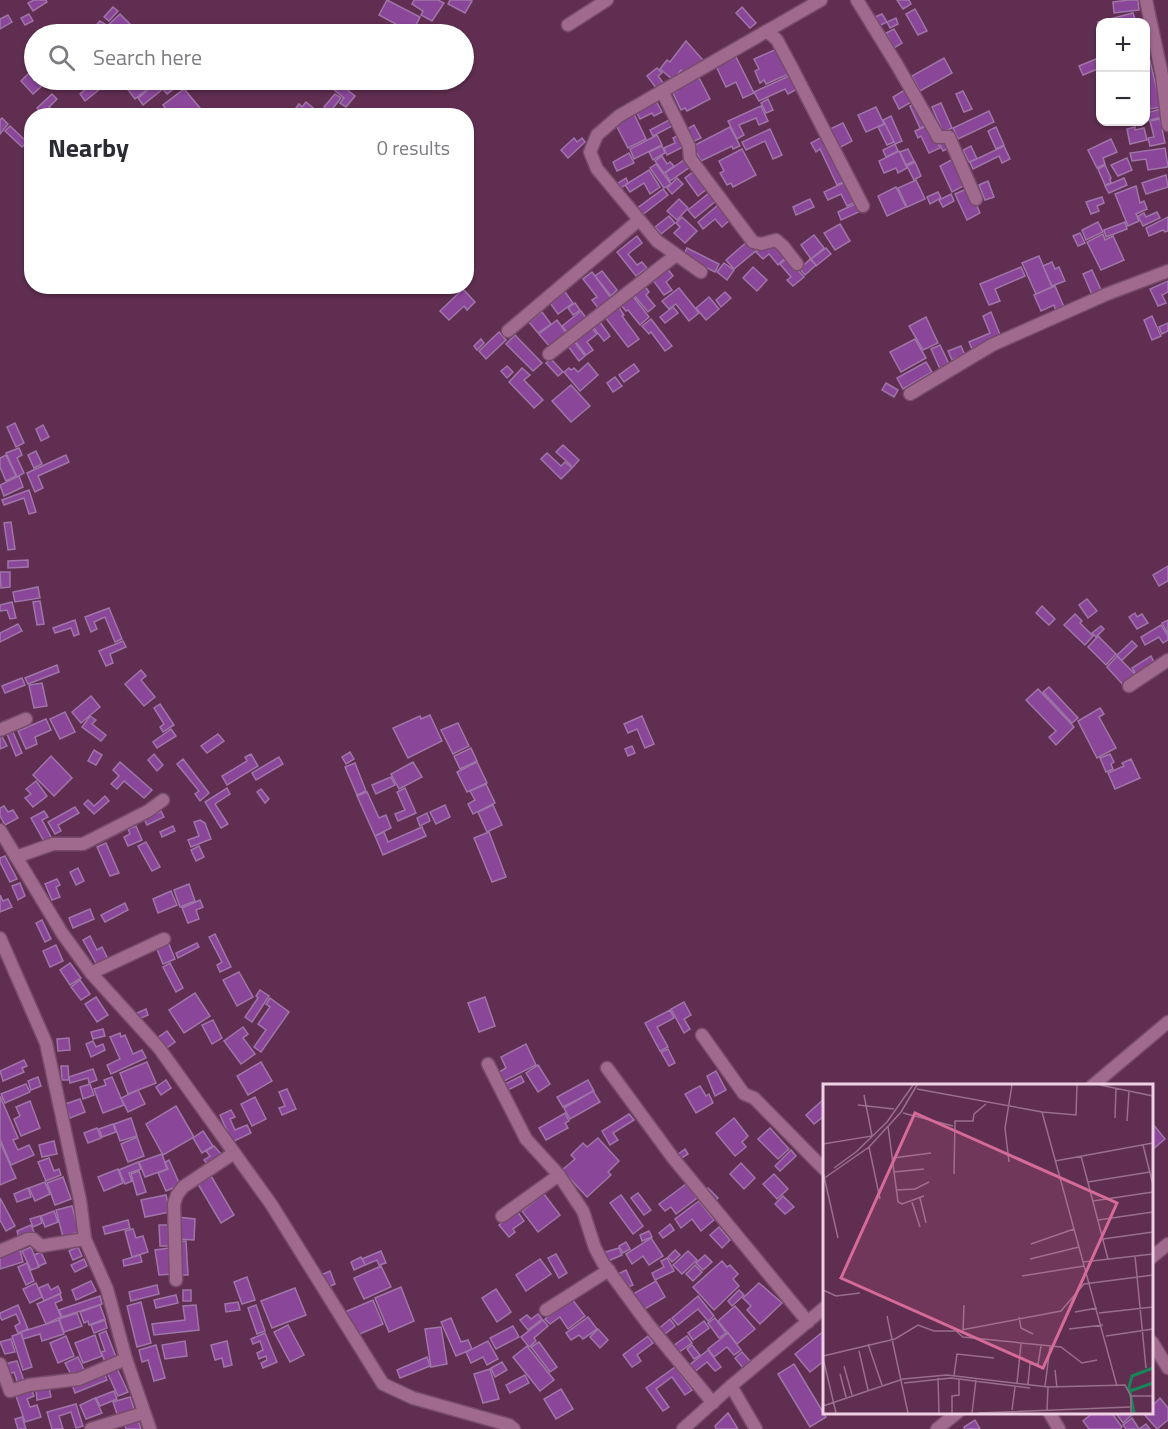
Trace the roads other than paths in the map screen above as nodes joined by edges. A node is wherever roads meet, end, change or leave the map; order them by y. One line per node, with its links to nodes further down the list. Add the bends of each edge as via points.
1 (607, 0): 5 (street)
2 (821, 0): 6 (street)
3 (856, 0): 9 (street, via 938,137 949,138)
4 (1146, 0): 8 (street)
5 (568, 25)
6 (767, 31): 7 (street); 10 (street, via 777,40)
7 (662, 91): 11 (street, via 619,116 597,135 590,152 597,169); 13 (street, via 689,146 690,158 721,202 753,242 776,240)
8 (1168, 125)
9 (976, 200)
10 (863, 206)
11 (639, 220): 12 (street); 16 (street)
12 (676, 255): 15 (street); 17 (street)
13 (797, 264)
14 (1168, 271): 18 (street, via 992,345)
15 (701, 272)
16 (508, 331)
17 (549, 354)
18 (910, 393)
19 (1168, 660): 20 (street)
20 (1129, 686)
21 (26, 719): 22 (street)
22 (0, 730)
23 (164, 800): 25 (street, via 83,844 53,844)
24 (0, 830): 25 (street)
25 (16, 857): 28 (street)
26 (0, 938): 38 (street, via 46,1043)
27 (164, 939): 28 (street)
28 (91, 973): 34 (street, via 159,1048)
29 (1168, 1022): 33 (street)
30 (702, 1035): 35 (street, via 744,1094 754,1098)
31 (488, 1064): 36 (street, via 526,1139)
32 (607, 1068): 46 (street, via 673,1158)
33 (1094, 1084)
34 (234, 1153): 43 (street, via 177,1195); 58 (street, via 271,1204 383,1384 413,1398)
35 (823, 1167)
36 (559, 1175): 37 (street); 42 (street, via 584,1210 595,1248)
37 (502, 1216)
38 (85, 1239): 40 (street, via 41,1246 28,1239); 48 (street, via 107,1289)
39 (1168, 1244): 41 (street)
40 (0, 1251)
41 (1153, 1256)
42 (609, 1270): 44 (street); 52 (street)
43 (176, 1280)
44 (546, 1310)
45 (823, 1310): 46 (street)
46 (808, 1322): 51 (street)
47 (1153, 1344): 50 (street)
48 (126, 1359): 49 (street, via 79,1379 10,1391); 53 (street)
49 (0, 1364)
50 (1168, 1368)
51 (731, 1386): 52 (street); 60 (street)
52 (713, 1403): 59 (street)
53 (144, 1413): 56 (street); 57 (street)
54 (957, 1414): 61 (street)
55 (1050, 1414): 62 (street)
56 (91, 1429)
57 (150, 1429)
58 (514, 1429)
59 (683, 1429)
60 (756, 1429)
61 (937, 1429)
62 (1059, 1429)

